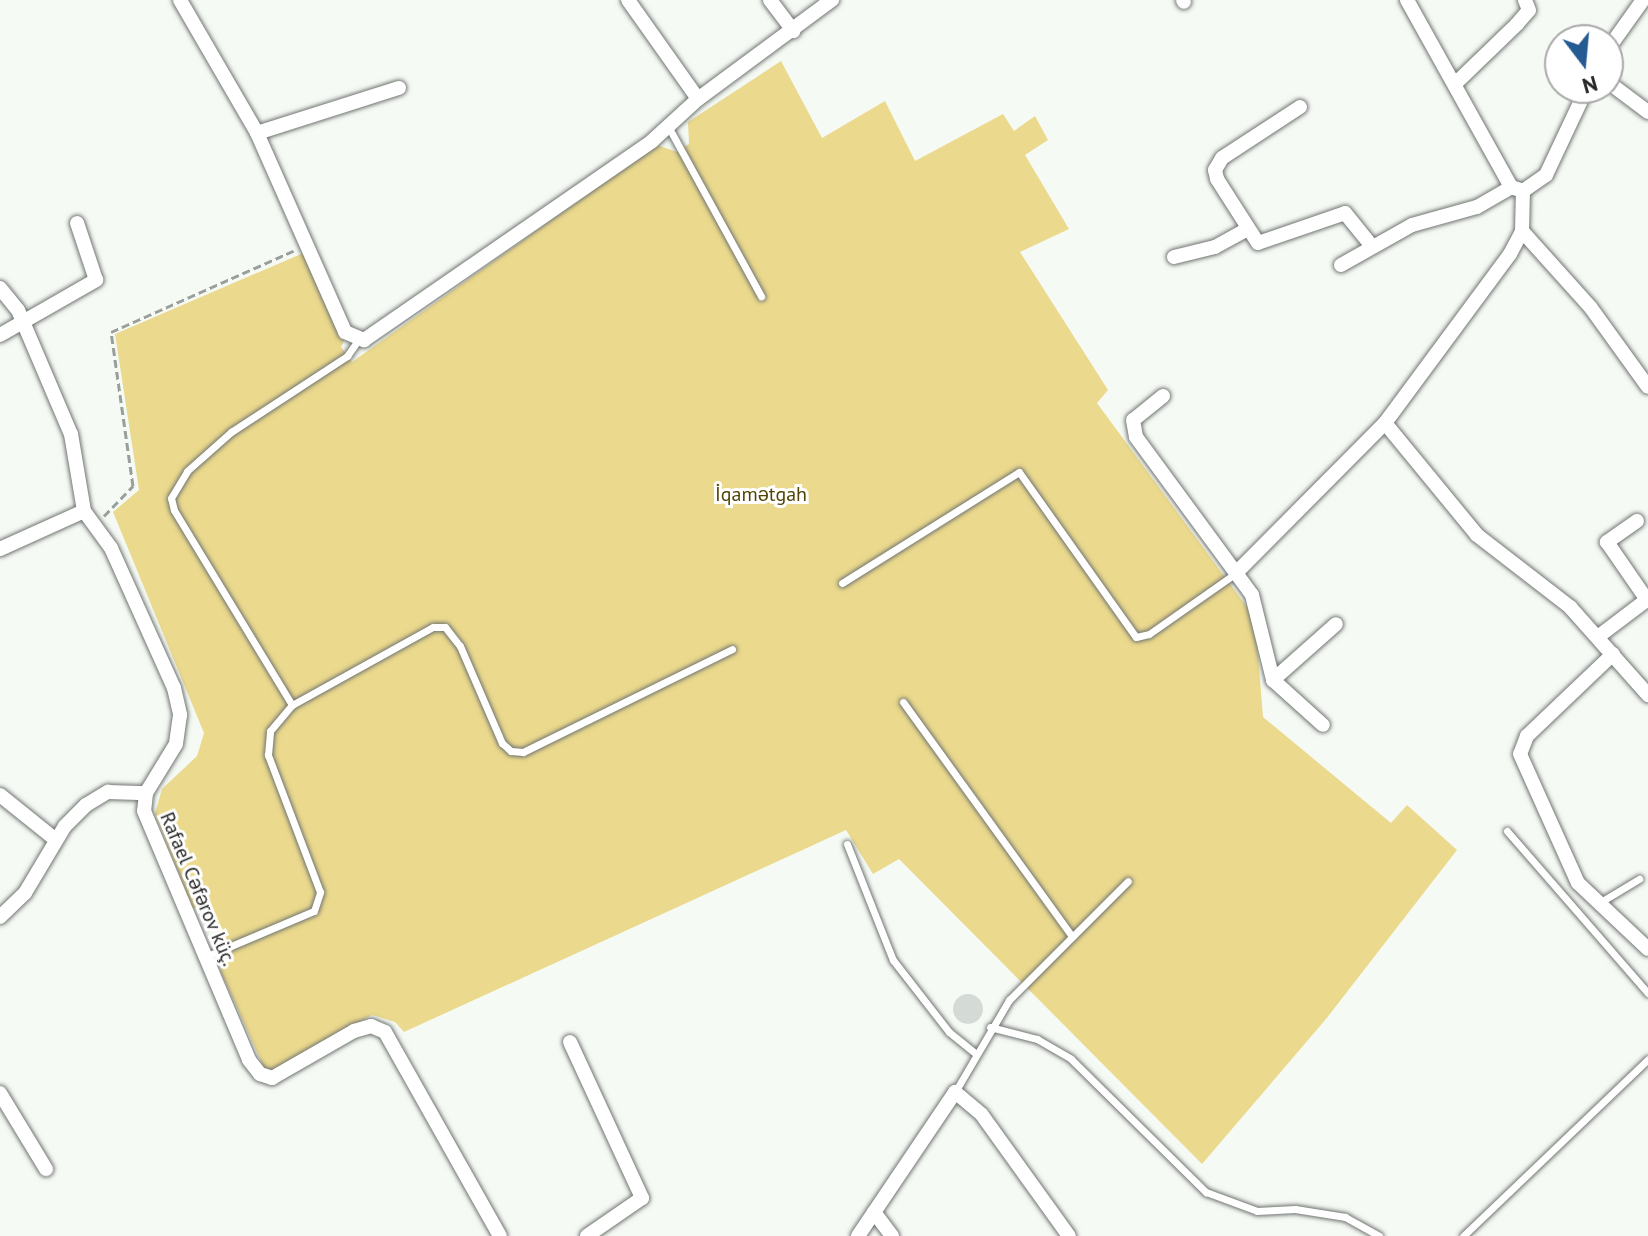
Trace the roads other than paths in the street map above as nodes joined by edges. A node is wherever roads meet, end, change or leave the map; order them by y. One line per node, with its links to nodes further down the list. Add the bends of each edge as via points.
1 (180, 0): 18 (street)
2 (628, 0): 13 (street)
3 (770, 0): 9 (street)
4 (832, 0): 9 (street)
5 (1407, 0): 10 (street)
6 (1525, 0): 10 (street, via 1529,10)
7 (1643, 0): 8 (street)
8 (1624, 27)
9 (793, 31): 13 (street)
10 (1456, 83): 19 (street)
11 (399, 88): 18 (street)
12 (1624, 94): 16 (street)
13 (698, 99): 17 (street)
14 (1579, 104): 19 (street, via 1546,175)
15 (1300, 107): 21 (street, via 1243,141 1215,170)
16 (1648, 112)
17 (669, 128): 27 (lane); 30 (street, via 379,333)
18 (257, 133): 30 (street, via 345,332)
19 (1517, 189): 22 (street); 23 (street)
20 (77, 223): 28 (street, via 96,280)
21 (1246, 230): 23 (street, via 1258,243 1345,213); 24 (street, via 1215,247)
22 (1522, 231): 31 (street, via 1591,308); 33 (street)
23 (1371, 245): 25 (street)
24 (1174, 257)
25 (1341, 265)
26 (0, 288): 28 (street)
27 (761, 296)
28 (23, 321): 29 (street); 34 (street, via 71,434)
29 (0, 335)
30 (358, 340): 47 (lane, via 347,356 231,432 187,471 171,498)
31 (1648, 387)
32 (1163, 396): 37 (street, via 1133,420 1136,437)
33 (1385, 423): 37 (street); 41 (street, via 1477,535)
34 (84, 511): 36 (street); 49 (street, Rafael Cəfərov küç., via 97,525 133,594 178,702 173,754)
35 (1637, 521): 39 (street, via 1607,542)
36 (0, 549)
37 (1236, 573): 38 (lane, via 1149,634 1136,637 1019,472); 44 (street, via 1259,611)
38 (842, 583)
39 (1648, 599): 41 (street)
40 (1336, 624): 44 (street)
41 (1599, 636): 43 (street)
42 (732, 649): 47 (lane, via 523,752 502,743 460,646 445,627 433,627)
43 (1613, 654): 45 (street); 56 (street, via 1527,736 1520,754 1578,883)
44 (1273, 680): 48 (street)
45 (1648, 695)
46 (903, 702): 58 (lane)
47 (292, 705): 60 (lane, via 270,731 268,755 320,904)
48 (1323, 725)
49 (146, 793): 52 (street, via 118,791 97,797); 60 (street, Rafael Cəfərov küç., via 147,821)
50 (0, 795): 52 (street)
51 (1507, 831): 61 (lane)
52 (56, 840): 57 (street, via 25,893)
53 (847, 844): 64 (lane, via 893,960 949,1032)
54 (1639, 879): 56 (lane)
55 (1128, 881): 58 (lane)
56 (1598, 904): 59 (street)
57 (0, 917)
58 (1072, 936): 62 (lane, via 1022,985)
59 (1648, 949)
60 (205, 957): 70 (street, Rafael Cəfərov küç., via 249,1060 266,1078 288,1073 354,1031 371,1026 385,1032)
61 (1648, 993)
62 (990, 1027): 64 (lane); 75 (lane, via 1037,1039 1071,1059 1186,1175 1220,1199 1257,1211 1295,1209 1345,1217)
63 (570, 1042): 71 (street, via 642,1198)
64 (976, 1054): 66 (lane)
65 (1648, 1059): 76 (lane)
66 (955, 1092): 69 (street); 74 (street, via 982,1115)
67 (0, 1093): 68 (street)
68 (46, 1169)
69 (874, 1212): 72 (street); 73 (street)
70 (500, 1236)
71 (587, 1236)
72 (858, 1236)
73 (892, 1236)
74 (1069, 1236)
75 (1379, 1236)
76 (1463, 1236)

